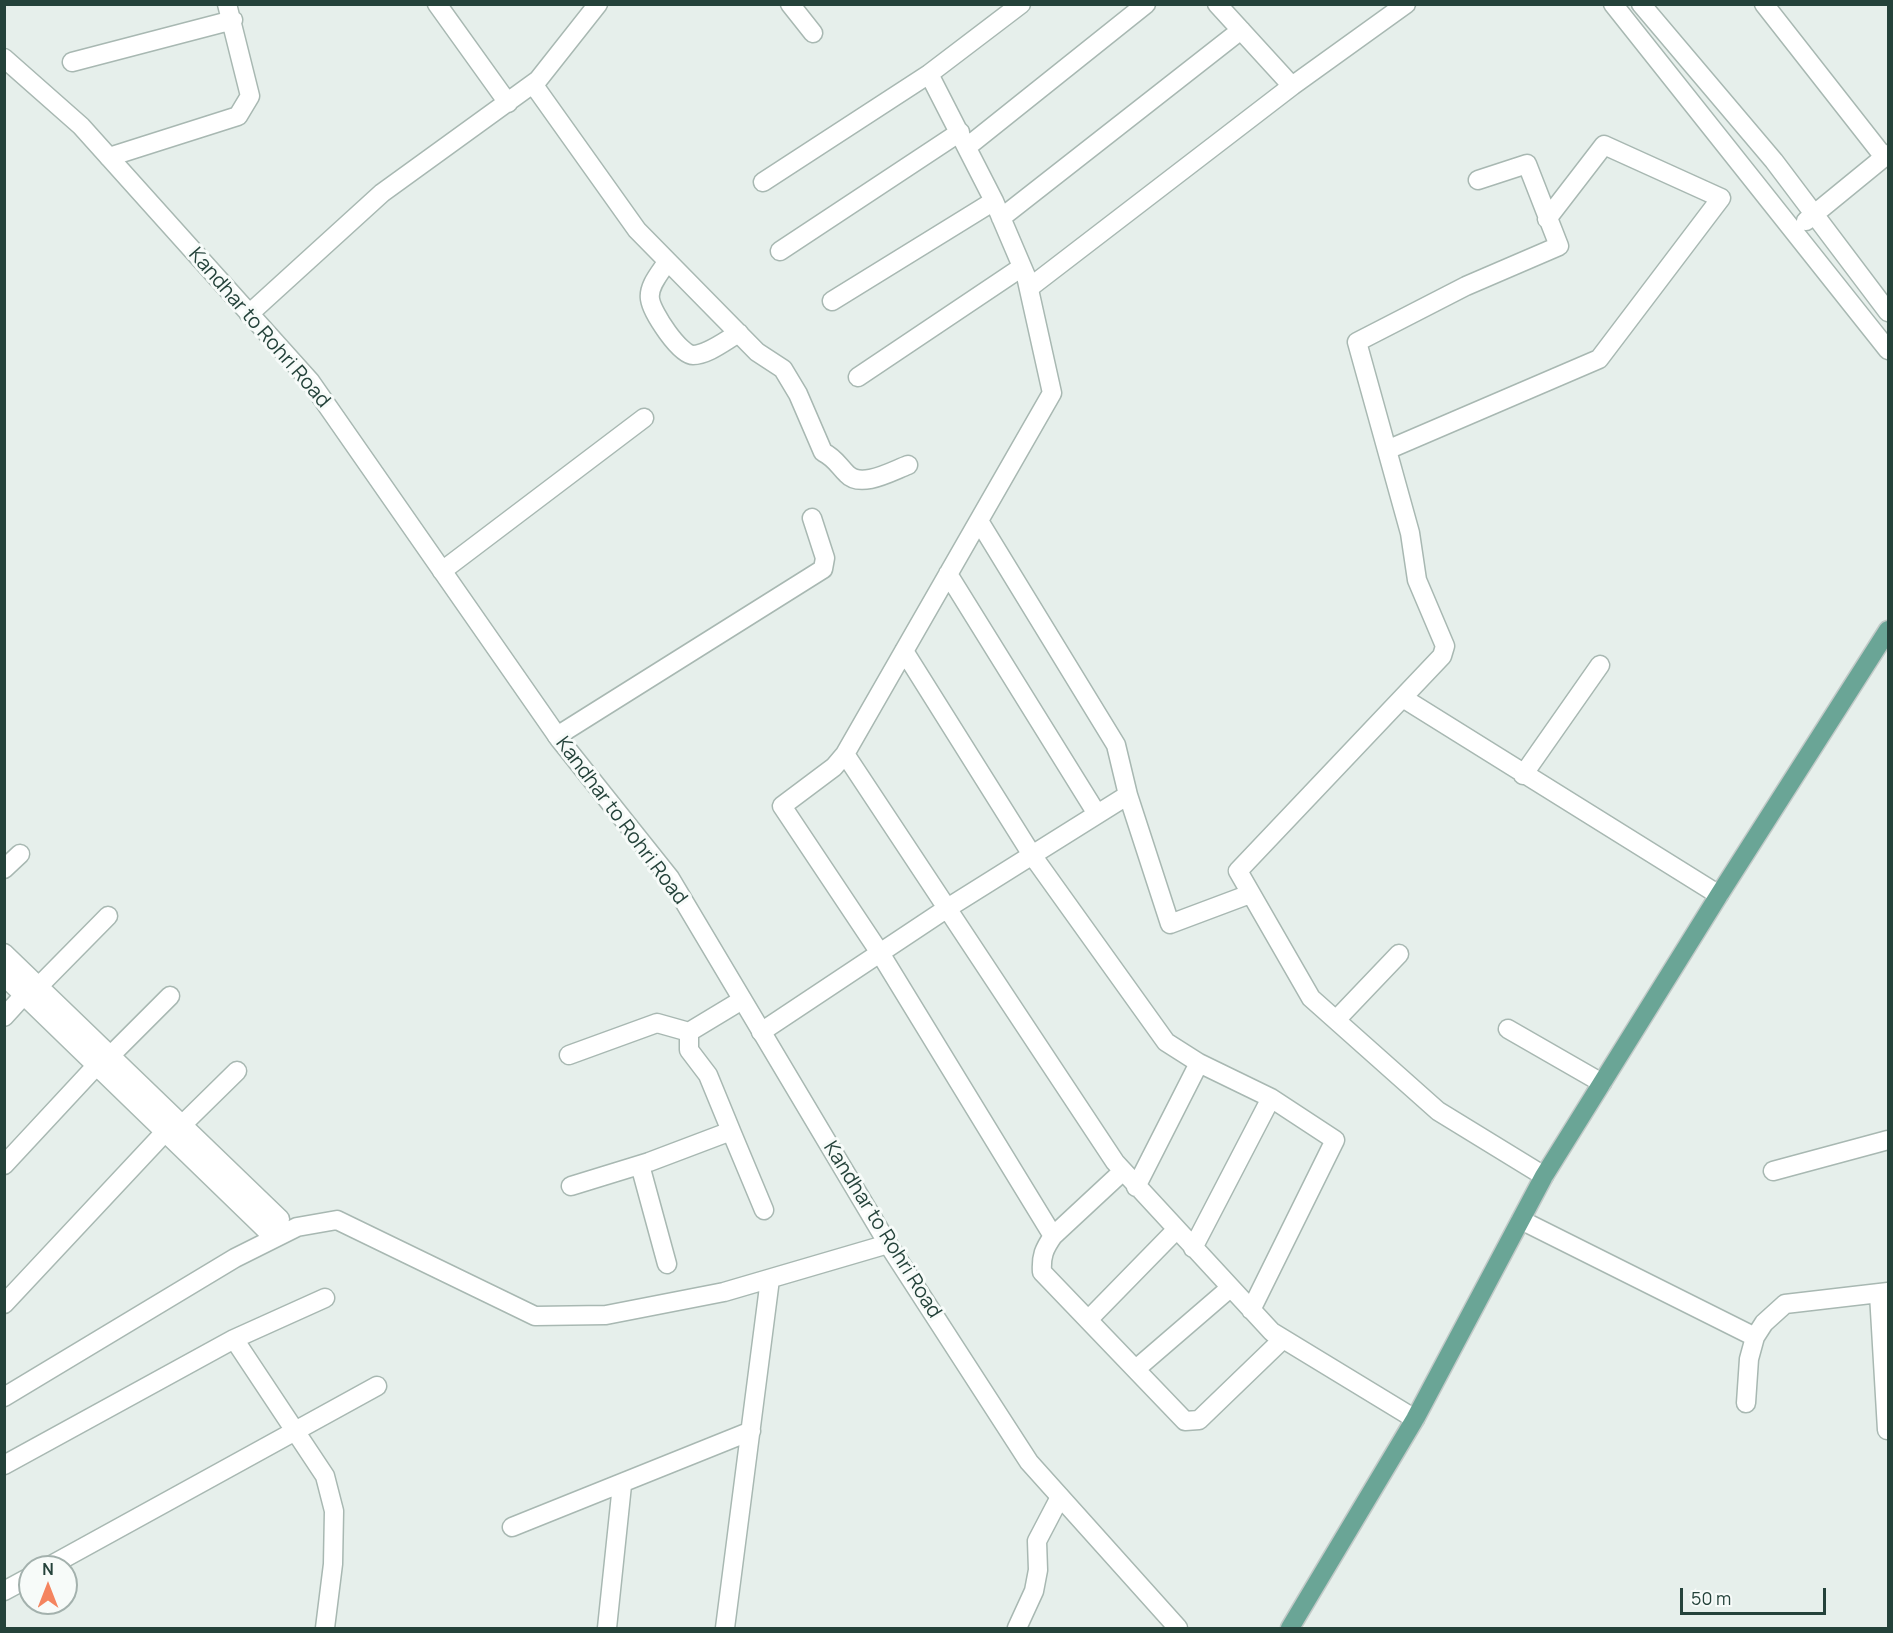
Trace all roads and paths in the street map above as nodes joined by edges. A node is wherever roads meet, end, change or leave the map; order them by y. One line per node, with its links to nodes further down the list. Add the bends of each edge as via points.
1 (437, 4): 19 (street)
2 (598, 4): 17 (street)
3 (790, 4): 13 (street)
4 (1021, 4): 16 (street)
5 (1146, 4): 20 (street)
6 (1217, 4): 12 (street)
7 (1406, 4): 18 (street)
8 (1613, 4): 29 (street)
9 (1641, 4): 26 (street, via 1774,160)
10 (1764, 4): 21 (street)
11 (230, 12): 15 (street); 22 (street, via 250,96 238,116)
12 (1241, 30): 18 (street); 27 (street)
13 (813, 33)
14 (4, 58): 22 (street, Kandhar to Rohri Road, via 81,126)
15 (72, 62)
16 (929, 74): 20 (street); 24 (street)
17 (533, 84): 19 (street); 31 (street, via 637,230)
18 (1292, 86): 33 (street)
19 (508, 103): 36 (street, via 382,193)
20 (964, 140): 25 (street); 30 (street)
21 (1886, 155): 26 (street)
22 (109, 157): 36 (street, Kandhar to Rohri Road)
23 (1479, 180): 28 (street, via 1527,164)
24 (762, 182)
25 (994, 201): 27 (street); 34 (street)
26 (1814, 214): 29 (street); 35 (street)
27 (1001, 218): 32 (street)
28 (1547, 219): 41 (street, via 1559,246 1466,286 1357,342); 41 (street, via 1604,145 1721,198 1599,359)
29 (1794, 230): 38 (street)
30 (780, 251)
31 (667, 262): 37 (street); 37 (street, via 651,287 650,300 682,352 701,354)
32 (1023, 267): 33 (street); 39 (street)
33 (1029, 288): 44 (street, via 1052,393)
34 (832, 301)
35 (1888, 312)
36 (249, 314): 45 (street, Kandhar to Rohri Road, via 310,381)
37 (739, 333): 42 (street, via 757,352 783,369 823,452 834,458 848,475 865,480)
38 (1888, 350)
39 (858, 377)
40 (644, 418): 45 (street)
41 (1387, 450): 50 (street, via 1410,533 1413,566 1444,646 1442,656)
42 (908, 465)
43 (812, 518): 51 (street, via 825,558 823,569)
44 (979, 521): 46 (street); 54 (street, via 1116,745)
45 (442, 571): 51 (street, Kandhar to Rohri Road)
46 (948, 574): 48 (street); 55 (street)
47 (1888, 630): 60 (main road)
48 (904, 651): 52 (street); 57 (street)
49 (1600, 665): 53 (street)
50 (1403, 698): 53 (street); 59 (street, via 1238,871)
51 (557, 735): 69 (street, Kandhar to Rohri Road, via 670,878)
52 (845, 754): 61 (street); 64 (street, via 782,806)
53 (1523, 775): 60 (street)
54 (1128, 795): 55 (street); 59 (street, via 1170,924)
55 (1097, 814): 57 (street)
56 (20, 854): 58 (street)
57 (1032, 855): 61 (street); 77 (street, via 1166,1042)
58 (4, 869)
59 (1250, 894): 71 (street, via 1311,998)
60 (1719, 895): 79 (main road)
61 (946, 909): 64 (street); 86 (street)
62 (108, 916): 67 (street)
63 (4, 953): 67 (street)
64 (880, 953): 74 (street); 94 (street)
65 (1399, 954): 71 (street)
66 (4, 976): 67 (street)
67 (32, 990): 70 (street); 76 (street)
68 (170, 996): 76 (street)
69 (742, 1000): 73 (street); 74 (street, Kandhar to Rohri Road)
70 (4, 1017)
71 (1336, 1020): 88 (street, via 1438,1111)
72 (1508, 1029): 79 (street)
73 (689, 1032): 75 (street, via 657,1023); 82 (street, via 689,1050 708,1075)
74 (761, 1032): 95 (street, Kandhar to Rohri Road)
75 (569, 1055)
76 (104, 1060): 81 (street); 84 (street)
77 (1199, 1063): 80 (street); 90 (street)
78 (237, 1071): 81 (street)
79 (1602, 1083): 88 (main road)
80 (1271, 1098): 96 (street); 103 (street, via 1335,1140)
81 (174, 1127): 81 (street, via 280,1219 267,1231); 102 (street)
82 (731, 1131): 85 (street); 91 (street)
83 (1888, 1140): 87 (street)
84 (4, 1165)
85 (640, 1165): 89 (street); 97 (street)
86 (1123, 1171): 90 (street); 94 (street)
87 (1773, 1171)
88 (1544, 1176): 92 (main road)
89 (571, 1186)
90 (1136, 1187): 93 (street)
91 (764, 1210)
92 (1521, 1220): 105 (street); 112 (main road)
93 (1176, 1230): 96 (street); 104 (street)
94 (1053, 1236): 104 (street, via 1044,1249 1042,1272)
95 (888, 1244): 98 (street); 118 (street, Kandhar to Rohri Road, via 1029,1462)
96 (1193, 1248): 99 (street)
97 (667, 1264)
98 (770, 1279): 110 (street, via 606,1315 534,1316 337,1220 297,1227 235,1258); 115 (street)
99 (1230, 1287): 103 (street); 108 (street)
100 (1884, 1293): 105 (street, via 1785,1304); 113 (street)
101 (325, 1298): 106 (street)
102 (4, 1304)
103 (1251, 1310): 107 (street)
104 (1088, 1320): 108 (street)
105 (1755, 1337): 111 (street)
106 (234, 1339): 114 (street); 116 (street)
107 (1283, 1339): 108 (street, via 1199,1420 1191,1422 1185,1421); 112 (street)
108 (1136, 1369)
109 (377, 1386): 114 (street)
110 (4, 1397)
111 (1746, 1403)
112 (1415, 1419): 128 (main road)
113 (1887, 1430)
114 (294, 1431): 120 (street); 123 (street, via 325,1476 334,1511 333,1564)
115 (751, 1431): 117 (street); 125 (street)
116 (4, 1465)
117 (622, 1485): 119 (street); 124 (street)
118 (1060, 1497): 126 (street, via 1037,1541 1034,1591); 127 (street, Kandhar to Rohri Road)
119 (512, 1527)
120 (70, 1555)
121 (18, 1583): 122 (street)
122 (4, 1591)
123 (325, 1629)
124 (607, 1629)
125 (725, 1629)
126 (1017, 1629)
127 (1178, 1629)
128 (1290, 1629)

